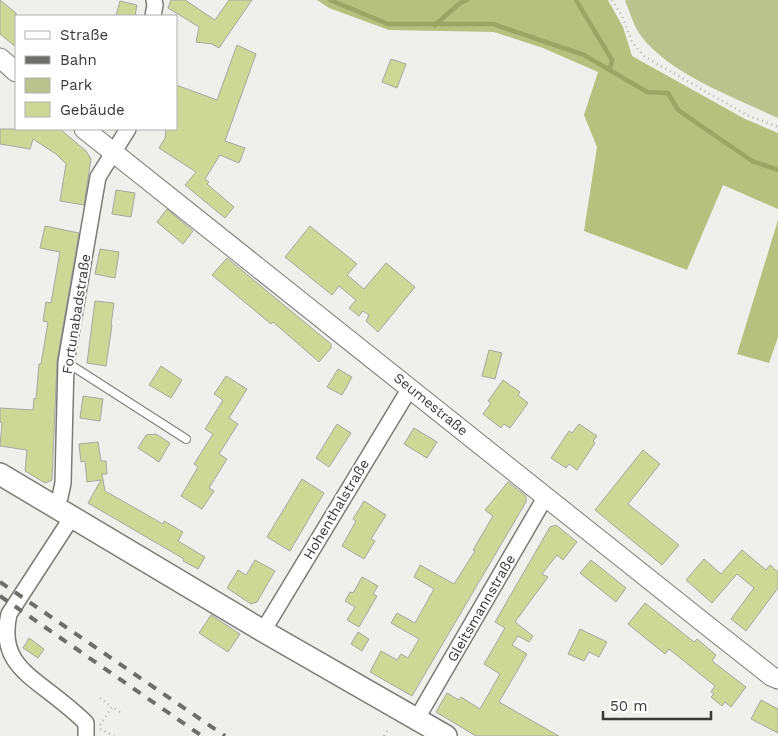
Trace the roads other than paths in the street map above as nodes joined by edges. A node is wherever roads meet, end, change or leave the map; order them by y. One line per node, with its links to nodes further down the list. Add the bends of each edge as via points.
1 (154, 0): 2 (street)
2 (153, 15)
3 (0, 58): 4 (street)
4 (15, 71)
5 (85, 130): 7 (street, Seumestraße)
6 (127, 130): 7 (street, Fortunabadstraße)
7 (112, 153): 8 (street, Fortunabadstraße, via 98,177); 9 (street, Seumestraße)
8 (66, 362): 10 (lane); 13 (street, Fortunabadstraße, via 60,496)
9 (410, 388): 12 (street, Seumestraße); 15 (street, Hohenthalstraße)
10 (186, 439)
11 (0, 474): 13 (main road)
12 (546, 496): 16 (street, Seumestraße); 17 (street, Gleitsmannstraße)
13 (63, 512): 14 (street, Fortunabadstraße); 15 (main road)
14 (2, 624): 18 (street, via 6,651 15,666 68,706)
15 (262, 631): 17 (main road)
16 (778, 679)
17 (416, 720): 19 (main road)
18 (92, 732)
19 (446, 736)

